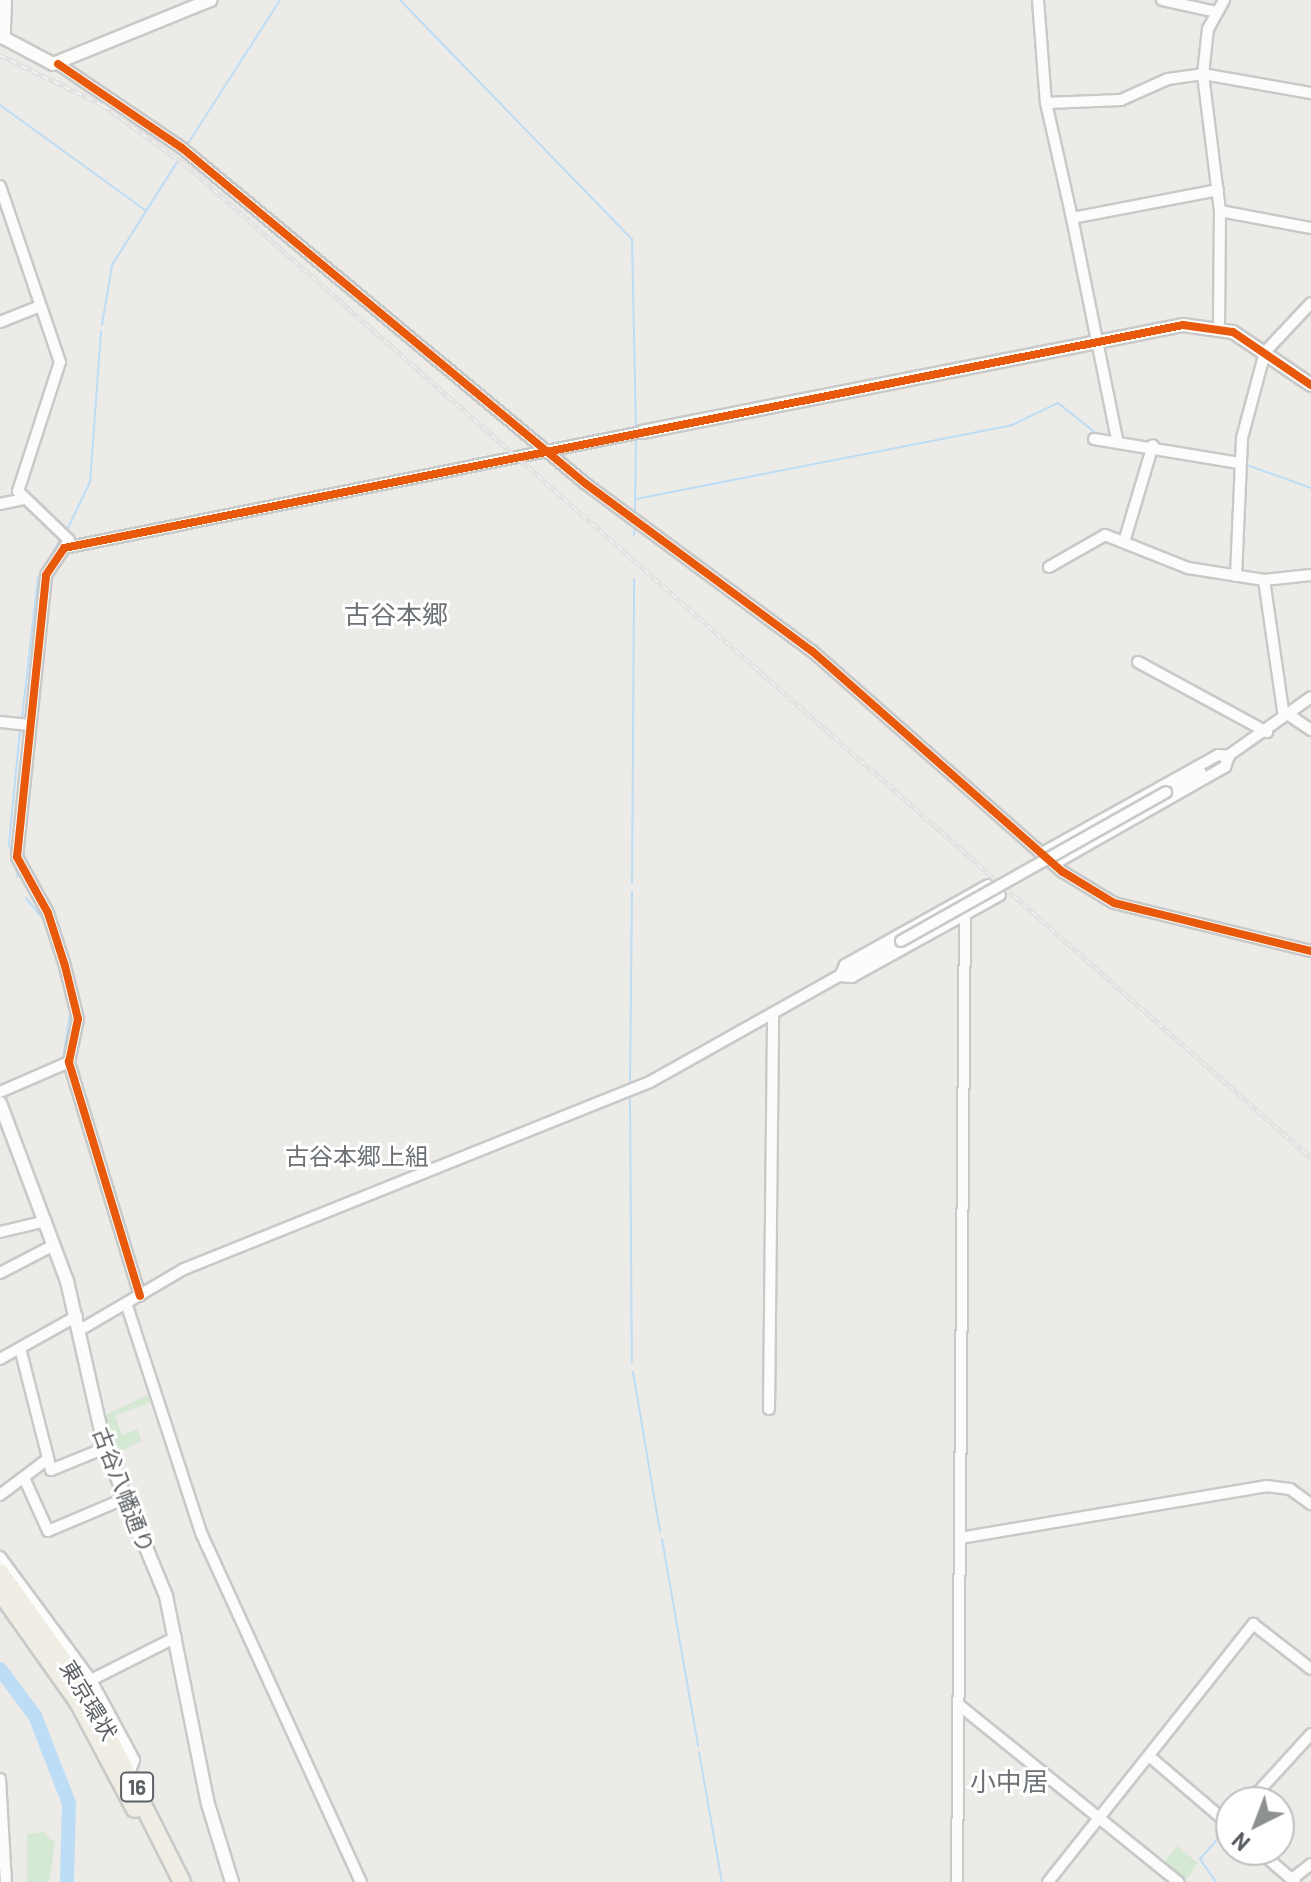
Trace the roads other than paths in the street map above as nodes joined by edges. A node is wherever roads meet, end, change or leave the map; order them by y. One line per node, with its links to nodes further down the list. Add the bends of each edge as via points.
1 (5, 0): 7 (street)
2 (211, 0): 8 (street)
3 (1038, 0): 11 (street)
4 (1162, 0): 6 (street)
5 (1224, 0): 6 (street)
6 (1216, 12): 9 (street)
7 (2, 37): 8 (street)
8 (58, 64): 28 (street, via 182,148)
9 (1203, 74): 10 (street); 11 (street, via 1168,79 1121,100); 13 (street)
10 (1311, 93)
11 (1046, 103): 15 (street)
12 (0, 186): 18 (street)
13 (1218, 190): 14 (street); 15 (street)
14 (1220, 211): 16 (street); 20 (street)
15 (1072, 218): 21 (street)
16 (1311, 228)
17 (1311, 303): 22 (street)
18 (40, 306): 19 (street); 30 (street, via 60,362 18,491)
19 (0, 322)
20 (1219, 326): 21 (street, via 1183,325); 22 (street)
21 (1099, 342): 24 (street); 26 (street)
22 (1265, 352): 23 (street); 29 (street)
23 (1311, 385)
24 (642, 432): 28 (street)
25 (1094, 439): 26 (street)
26 (1117, 440): 27 (street)
27 (1153, 445): 29 (street); 32 (street)
28 (549, 451): 33 (street); 46 (street, via 812,651)
29 (1239, 463): 36 (street)
30 (24, 499): 31 (street); 33 (street, via 69,540)
31 (0, 504)
32 (1124, 542): 34 (street, via 1105,535); 36 (street, via 1188,568)
33 (64, 548): 42 (street, via 46,575)
34 (1049, 567)
35 (1311, 575): 37 (street)
36 (1236, 576): 37 (street)
37 (1264, 580): 40 (street)
38 (1138, 662): 44 (street)
39 (1311, 697): 40 (street)
40 (1287, 717): 43 (street); 44 (street)
41 (0, 722): 42 (street)
42 (27, 725): 54 (street, via 17,857 48,913 71,990 78,1019)
43 (1311, 730)
44 (1267, 732): 45 (street)
45 (1229, 756): 46 (street, via 1218,755); 47 (street, via 1225,767); 52 (street, bridge)
46 (1042, 853): 47 (street)
47 (1054, 864): 51 (street, via 1114,903)
48 (988, 885): 52 (street, via 845,965)
49 (1000, 895): 50 (street)
50 (965, 915): 52 (street, via 852,977); 74 (street)
51 (1311, 951)
52 (840, 976): 53 (street)
53 (773, 1013): 61 (street, via 638,1088 184,1269); 67 (street)
54 (69, 1062): 55 (street); 61 (street)
55 (0, 1092)
56 (1, 1105): 57 (street, 古谷八幡通り)
57 (46, 1221): 58 (street); 59 (street, 古谷八幡通り)
58 (0, 1232)
59 (54, 1245): 60 (street); 63 (street, 古谷八幡通り)
60 (0, 1273)
61 (140, 1296): 62 (street)
62 (127, 1306): 64 (street); 97 (street, via 202,1535)
63 (77, 1316): 64 (street, 古谷八幡通り); 65 (street)
64 (80, 1330): 68 (street, 古谷八幡通り)
65 (20, 1348): 66 (street); 69 (street)
66 (1, 1357)
67 (769, 1409)
68 (105, 1448): 69 (street, via 51,1470); 72 (street, 古谷八幡通り)
69 (45, 1461): 70 (street)
70 (25, 1480): 71 (street); 72 (street, via 48,1531)
71 (0, 1495)
72 (126, 1498): 78 (street, 古谷八幡通り)
73 (1311, 1504): 74 (street, via 1290,1489 1266,1486)
74 (960, 1538): 81 (street)
75 (0, 1557): 80 (street)
76 (0, 1572): 80 (highway, 東京環状 / 16)
77 (0, 1592): 80 (highway, 東京環状 / 16)
78 (176, 1637): 80 (street); 96 (street, 古谷八幡通り, via 211,1816)
79 (1311, 1669): 83 (street, via 1253,1624)
80 (85, 1692): 94 (highway, 東京環状 / 16); 95 (highway, 東京環状 / 16, via 130,1771)
81 (959, 1705): 88 (street); 98 (street)
82 (1311, 1734): 85 (street)
83 (1149, 1756): 86 (street); 88 (street)
84 (0, 1779): 87 (street)
85 (1264, 1786)
86 (1215, 1811)
87 (3, 1812): 91 (street)
88 (1099, 1818): 99 (street); 100 (street)
89 (1311, 1864): 92 (street)
90 (1277, 1866): 92 (street)
91 (4, 1867): 93 (street)
92 (1294, 1880)
93 (6, 1882)
94 (171, 1882)
95 (182, 1882)
96 (232, 1882)
97 (361, 1882)
98 (957, 1882)
99 (1048, 1882)
100 (1178, 1882)

